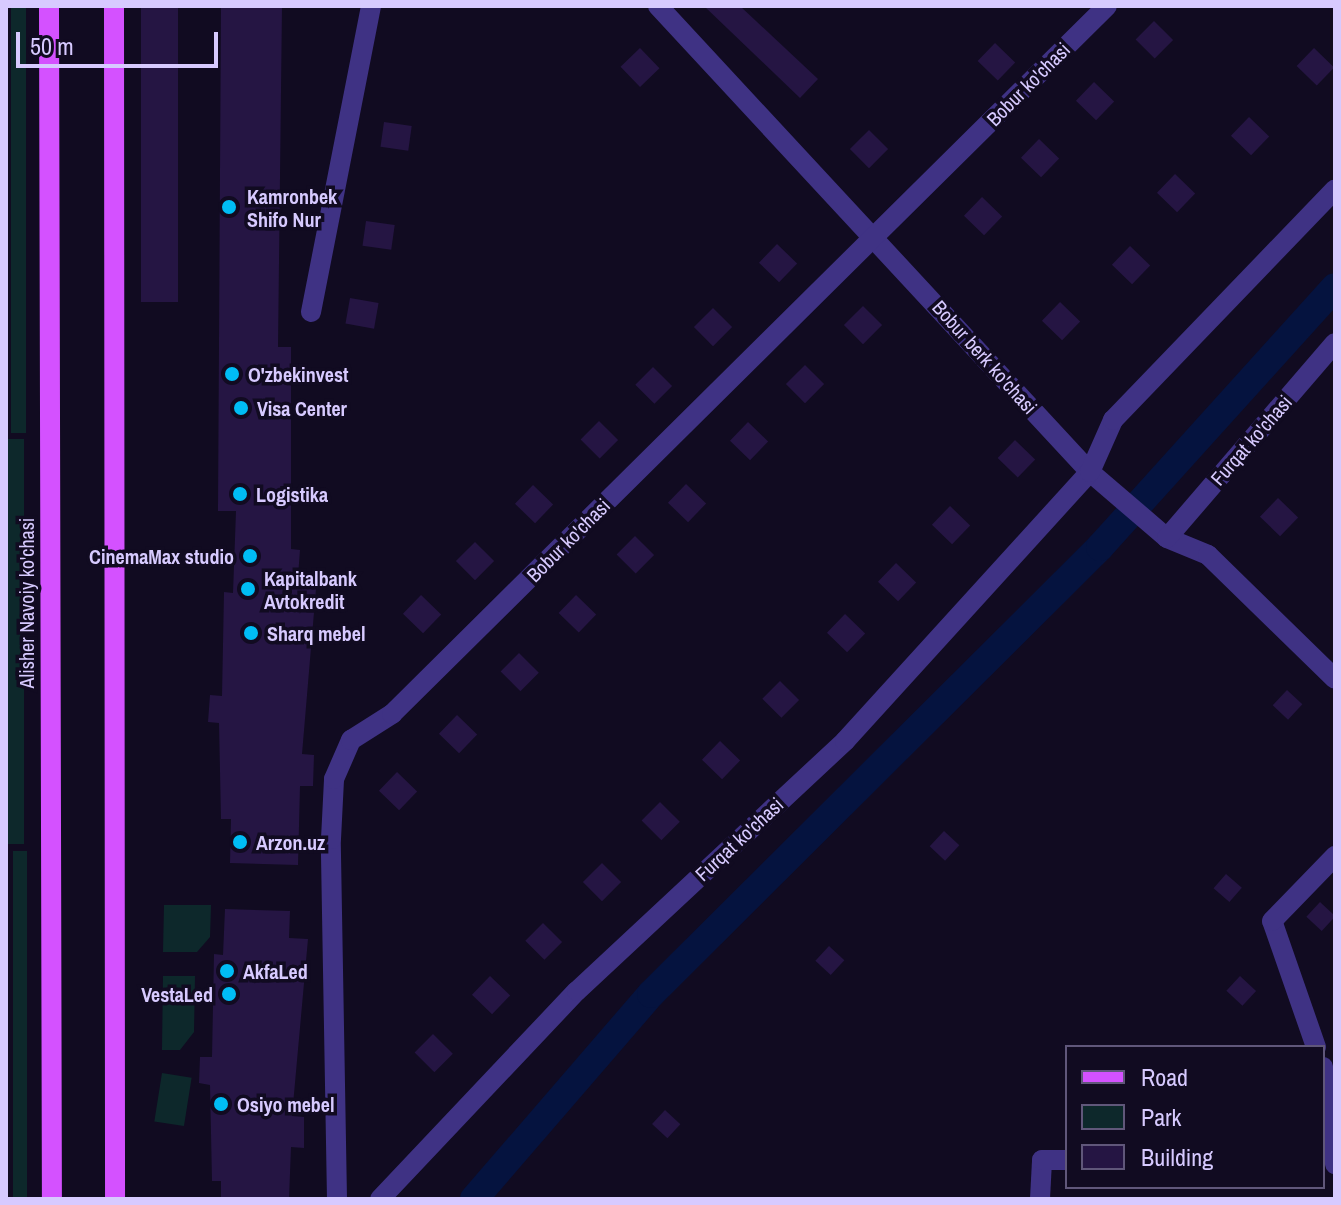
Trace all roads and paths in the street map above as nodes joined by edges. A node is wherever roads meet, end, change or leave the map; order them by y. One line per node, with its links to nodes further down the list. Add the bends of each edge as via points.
1 (49, 6): 19 (main road, Alisher Navoiy ko'chasi)
2 (114, 6): 20 (main road)
3 (371, 6): 8 (street)
4 (658, 6): 7 (street, Bobur berk ko'chasi)
5 (1107, 6): 7 (street, Bobur ko'chasi)
6 (1335, 189): 10 (street, Furqat ko'chasi, via 1113,420)
7 (875, 236): 10 (street, Bobur berk ko'chasi); 21 (street, Bobur ko'chasi, via 392,714 351,740 334,779 331,839)
8 (311, 312)
9 (1335, 343): 11 (street, Furqat ko'chasi)
10 (1090, 472): 11 (street, Bobur berk ko'chasi); 22 (street, Furqat ko'chasi, via 845,741 577,991)
11 (1167, 538): 12 (street, Bobur berk ko'chasi, via 1208,555)
12 (1335, 679)
13 (1335, 856): 14 (street, via 1272,921)
14 (1315, 1045)
15 (1325, 1082): 16 (street)
16 (1335, 1157): 18 (street)
17 (1065, 1160): 23 (street, via 1042,1160)
18 (1335, 1164)
19 (52, 1199)
20 (115, 1199)
21 (337, 1199)
22 (380, 1199)
23 (1040, 1199)

